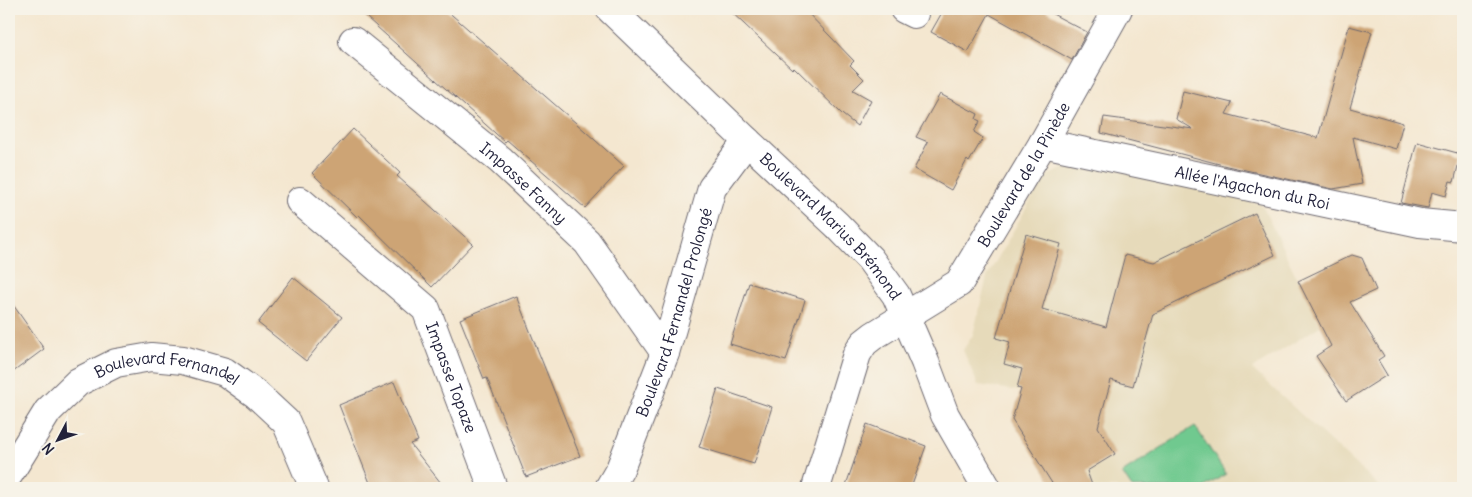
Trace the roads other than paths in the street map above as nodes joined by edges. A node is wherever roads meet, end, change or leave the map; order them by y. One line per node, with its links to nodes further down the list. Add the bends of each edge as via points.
1 (610, 9): 4 (street, Boulevard Marius Brémond)
2 (1118, 9): 5 (street, Boulevard de la Pinède)
3 (353, 41): 9 (street, Impasse Fanny, via 500,160 587,242)
4 (746, 141): 8 (street, Boulevard Marius Brémond, via 870,259 896,295); 9 (street, Boulevard Fernandel Prolongé, via 712,188)
5 (1043, 142): 7 (street, Allée l'Agachon du Roi, via 1420,223); 8 (street, Boulevard de la Pinède, via 959,283)
6 (300, 201): 12 (street, Impasse Topaze, via 426,308)
7 (1463, 227)
8 (905, 316): 14 (street, Boulevard de la Pinède, via 864,343 858,354); 15 (street, Boulevard Marius Brémond, via 945,415)
9 (665, 354): 13 (street, Boulevard Fernandel Prolongé, via 620,469)
10 (9, 474): 11 (street, Boulevard Fernandel, via 48,411 78,382 116,363 151,358 182,360 225,372 257,395 286,422)
11 (314, 488)
12 (493, 488)
13 (609, 488)
14 (816, 488)
15 (987, 488)

